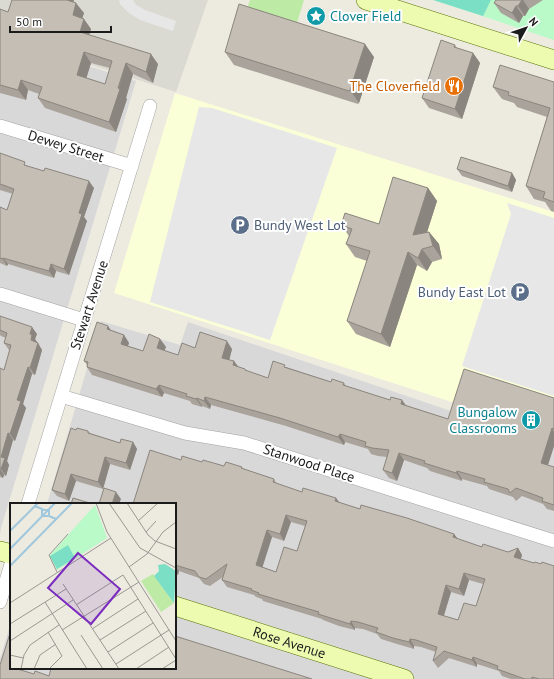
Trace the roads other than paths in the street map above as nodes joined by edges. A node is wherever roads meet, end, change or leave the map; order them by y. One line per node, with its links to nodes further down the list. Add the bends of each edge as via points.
1 (366, 0): 2 (street)
2 (554, 60)
3 (150, 106): 5 (street, Stewart Avenue)
4 (0, 126): 5 (street, Dewey Street)
5 (132, 166): 7 (street, Stewart Avenue)
6 (0, 294): 7 (street)
7 (84, 320): 8 (street, Stewart Avenue)
8 (61, 396): 9 (street, Stewart Avenue); 10 (street, Stanwood Place, via 185,433 244,443)
9 (28, 503)
10 (554, 541)
11 (0, 551): 12 (street)
12 (10, 554)
13 (10, 567): 14 (street)
14 (0, 602)
15 (176, 606): 16 (street, Rose Avenue)
16 (404, 679)

